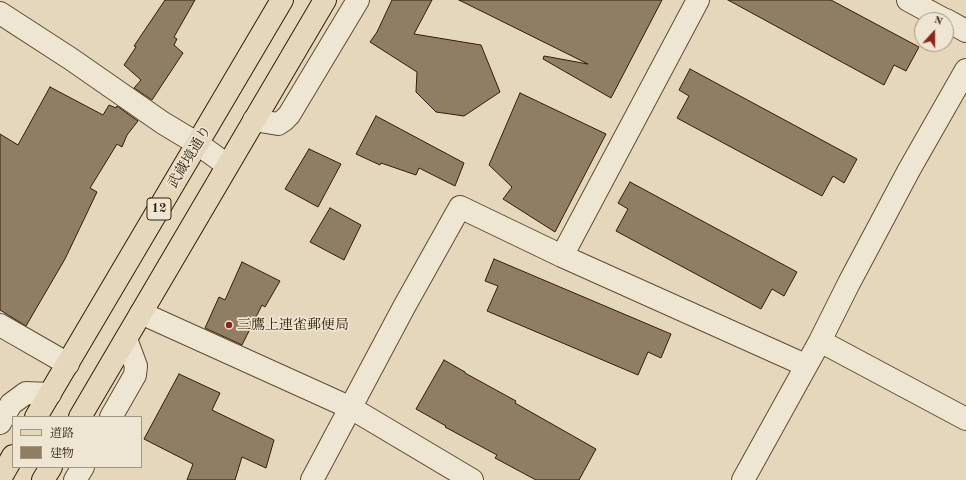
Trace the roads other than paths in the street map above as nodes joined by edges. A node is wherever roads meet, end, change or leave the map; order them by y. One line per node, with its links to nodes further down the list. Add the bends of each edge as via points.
1 (282, 0): 12 (main road, 武蔵境通り / 12)
2 (325, 0): 11 (main road)
3 (358, 0): 11 (street, via 289,115 278,124)
4 (698, 0): 14 (street)
5 (908, 0): 6 (street)
6 (931, 12)
7 (0, 13): 12 (street)
8 (954, 24): 9 (street)
9 (966, 31)
10 (966, 70): 18 (street, via 848,283)
11 (254, 120): 13 (main road)
12 (198, 144): 13 (street); 19 (main road, 武蔵境通り / 12)
13 (227, 165): 15 (main road)
14 (562, 256): 20 (street); 22 (street, via 460,207)
15 (141, 313): 17 (main road); 22 (street)
16 (0, 325): 19 (street)
17 (126, 339): 24 (main road); 25 (street, via 136,366 135,375)
18 (820, 341): 20 (street); 26 (street)
19 (68, 364): 21 (main road, 武蔵境通り / 12)
20 (805, 365): 36 (street)
21 (50, 394): 23 (main road, 武蔵境通り / 12); 27 (street, via 26,393 11,404)
22 (351, 408): 34 (street); 35 (street)
23 (37, 416)
24 (81, 416)
25 (112, 416)
26 (966, 420)
27 (0, 423)
28 (12, 458): 31 (main road)
29 (50, 468): 32 (main road)
30 (81, 468): 33 (street)
31 (0, 479)
32 (44, 480)
33 (75, 480)
34 (312, 480)
35 (472, 480)
36 (743, 480)

